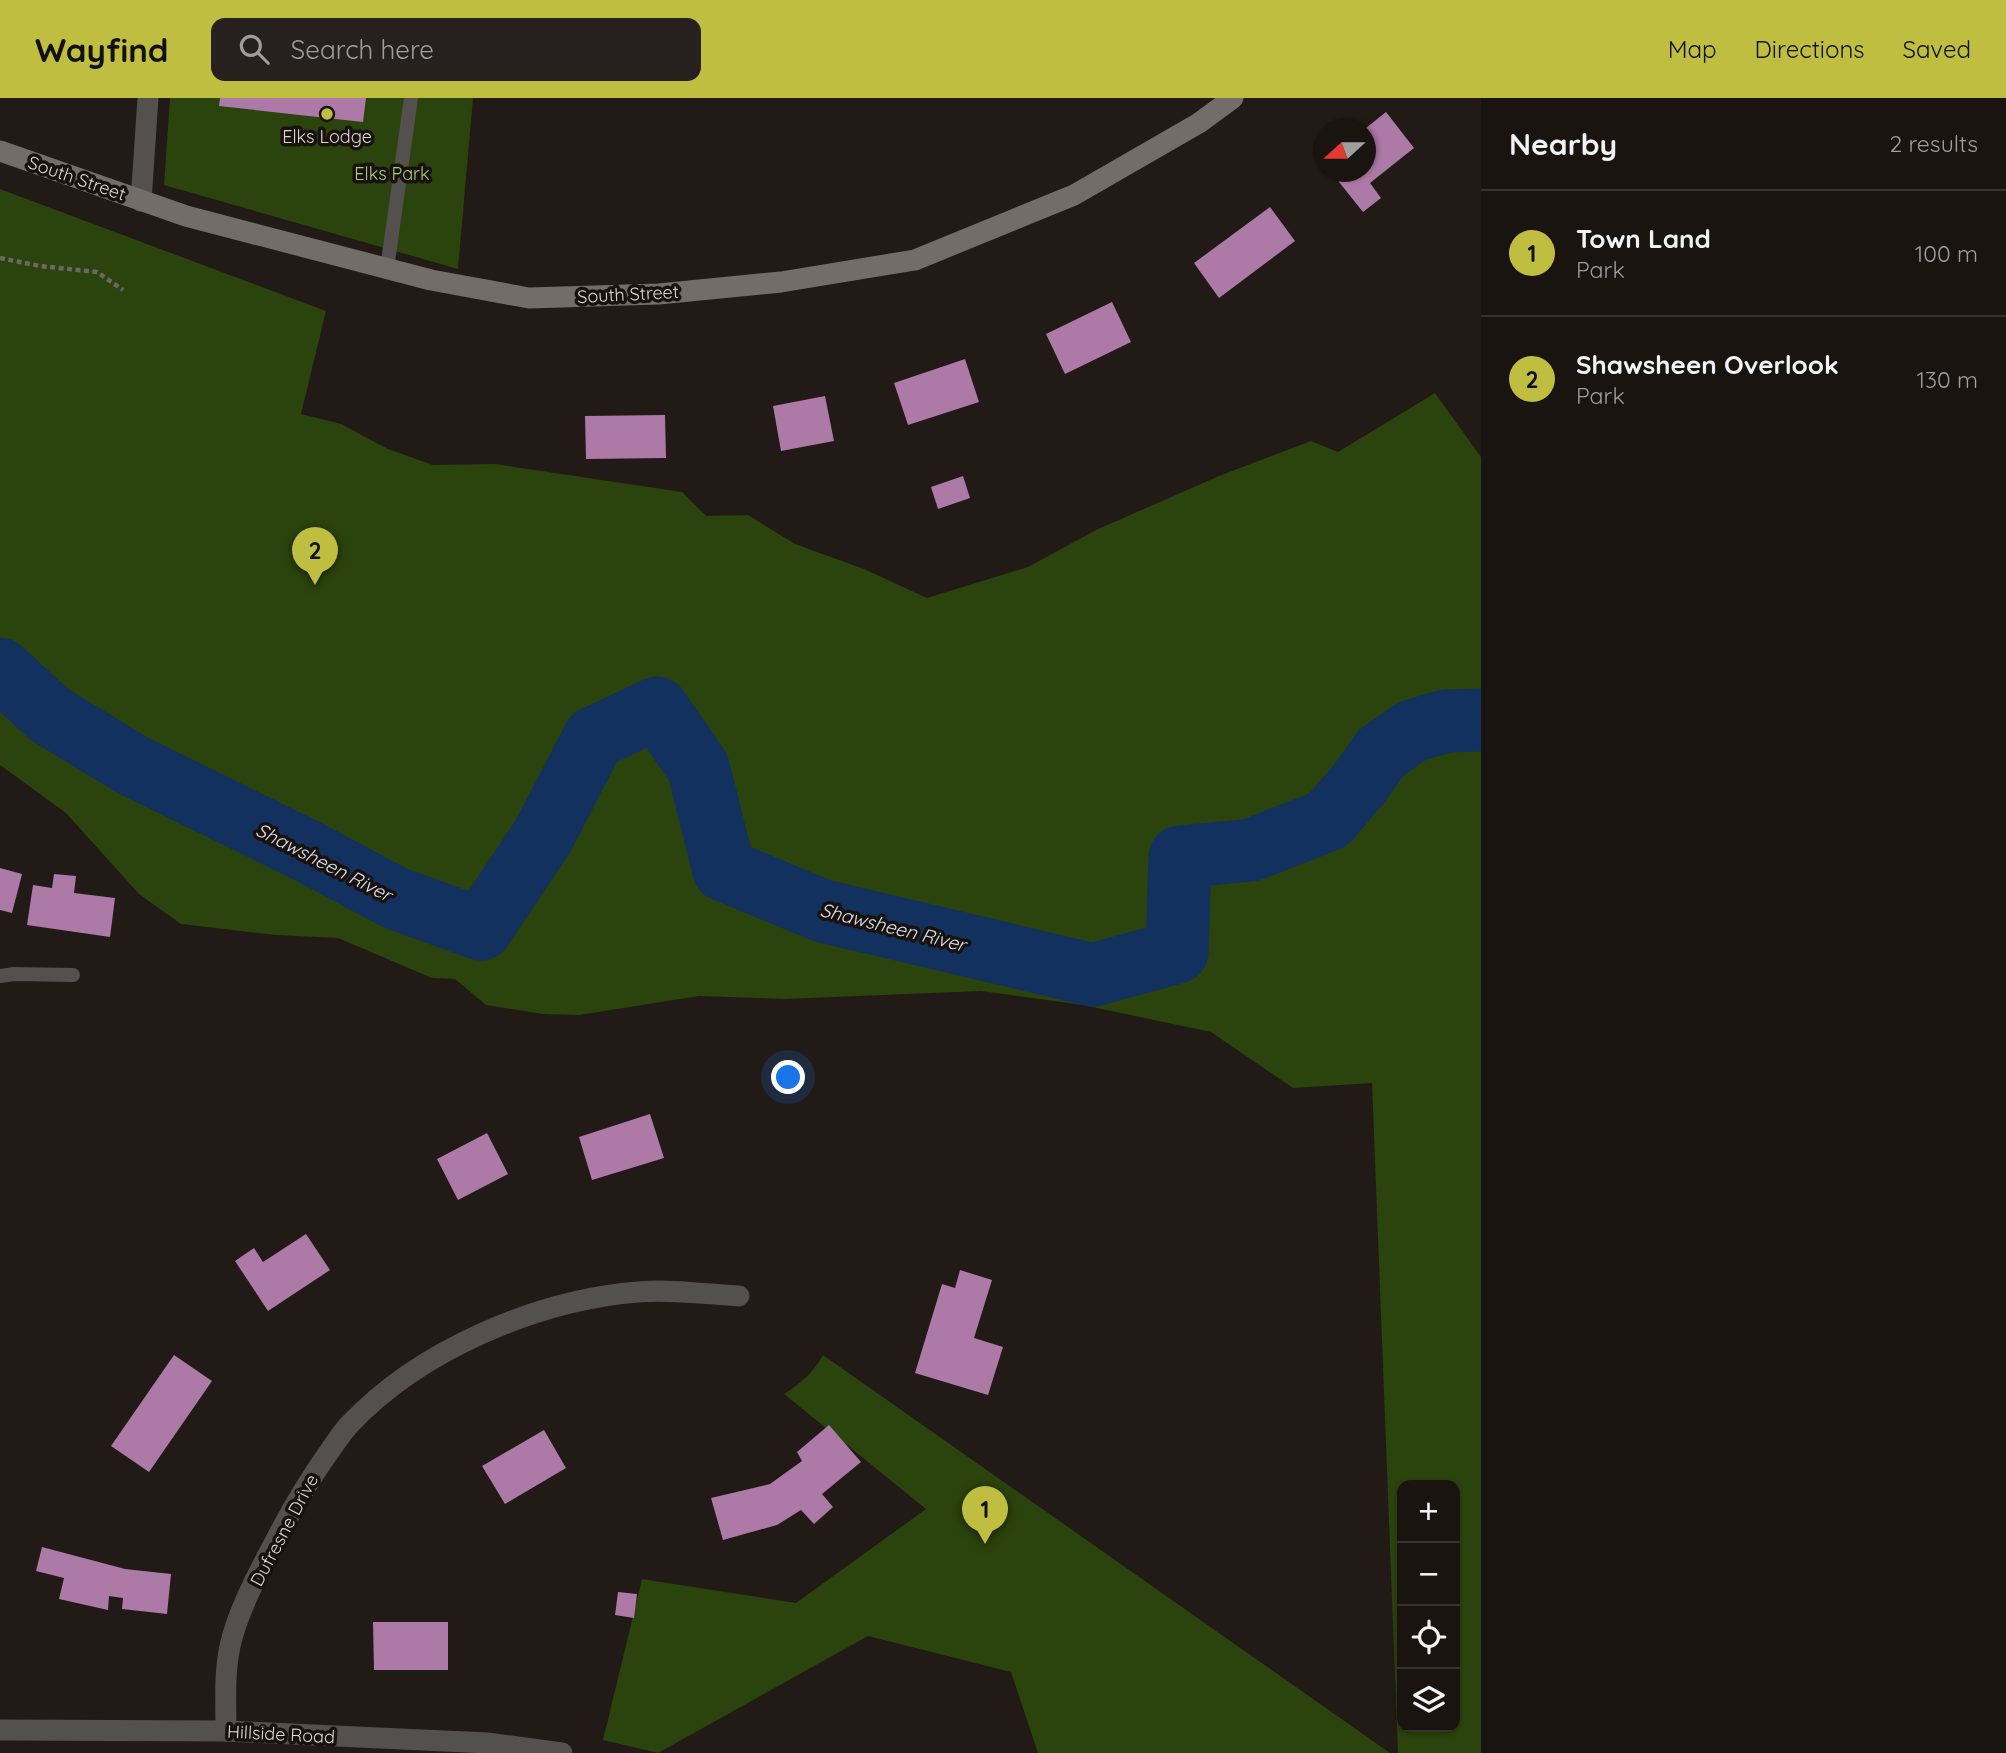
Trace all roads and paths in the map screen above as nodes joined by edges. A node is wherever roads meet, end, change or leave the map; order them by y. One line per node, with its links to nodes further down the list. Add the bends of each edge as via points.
1 (148, 98): 5 (street)
2 (411, 98): 7 (lane)
3 (1233, 98): 7 (street, South Street, via 1199,123 1074,195 915,260 781,282 659,294 529,298)
4 (0, 151): 5 (street, South Street)
5 (141, 201): 7 (street, South Street)
6 (0, 258): 8 (path, via 97,272)
7 (387, 269)
8 (123, 290)
9 (73, 975): 10 (lane)
10 (0, 976)
11 (738, 1296): 13 (street, Dufresne Drive, via 661,1291 571,1303 523,1317 453,1348 373,1402 348,1425 302,1489 260,1570 230,1646)
12 (0, 1730): 13 (street, Hillside Road)
13 (226, 1731): 14 (street, Hillside Road, via 488,1743)
14 (562, 1753)

